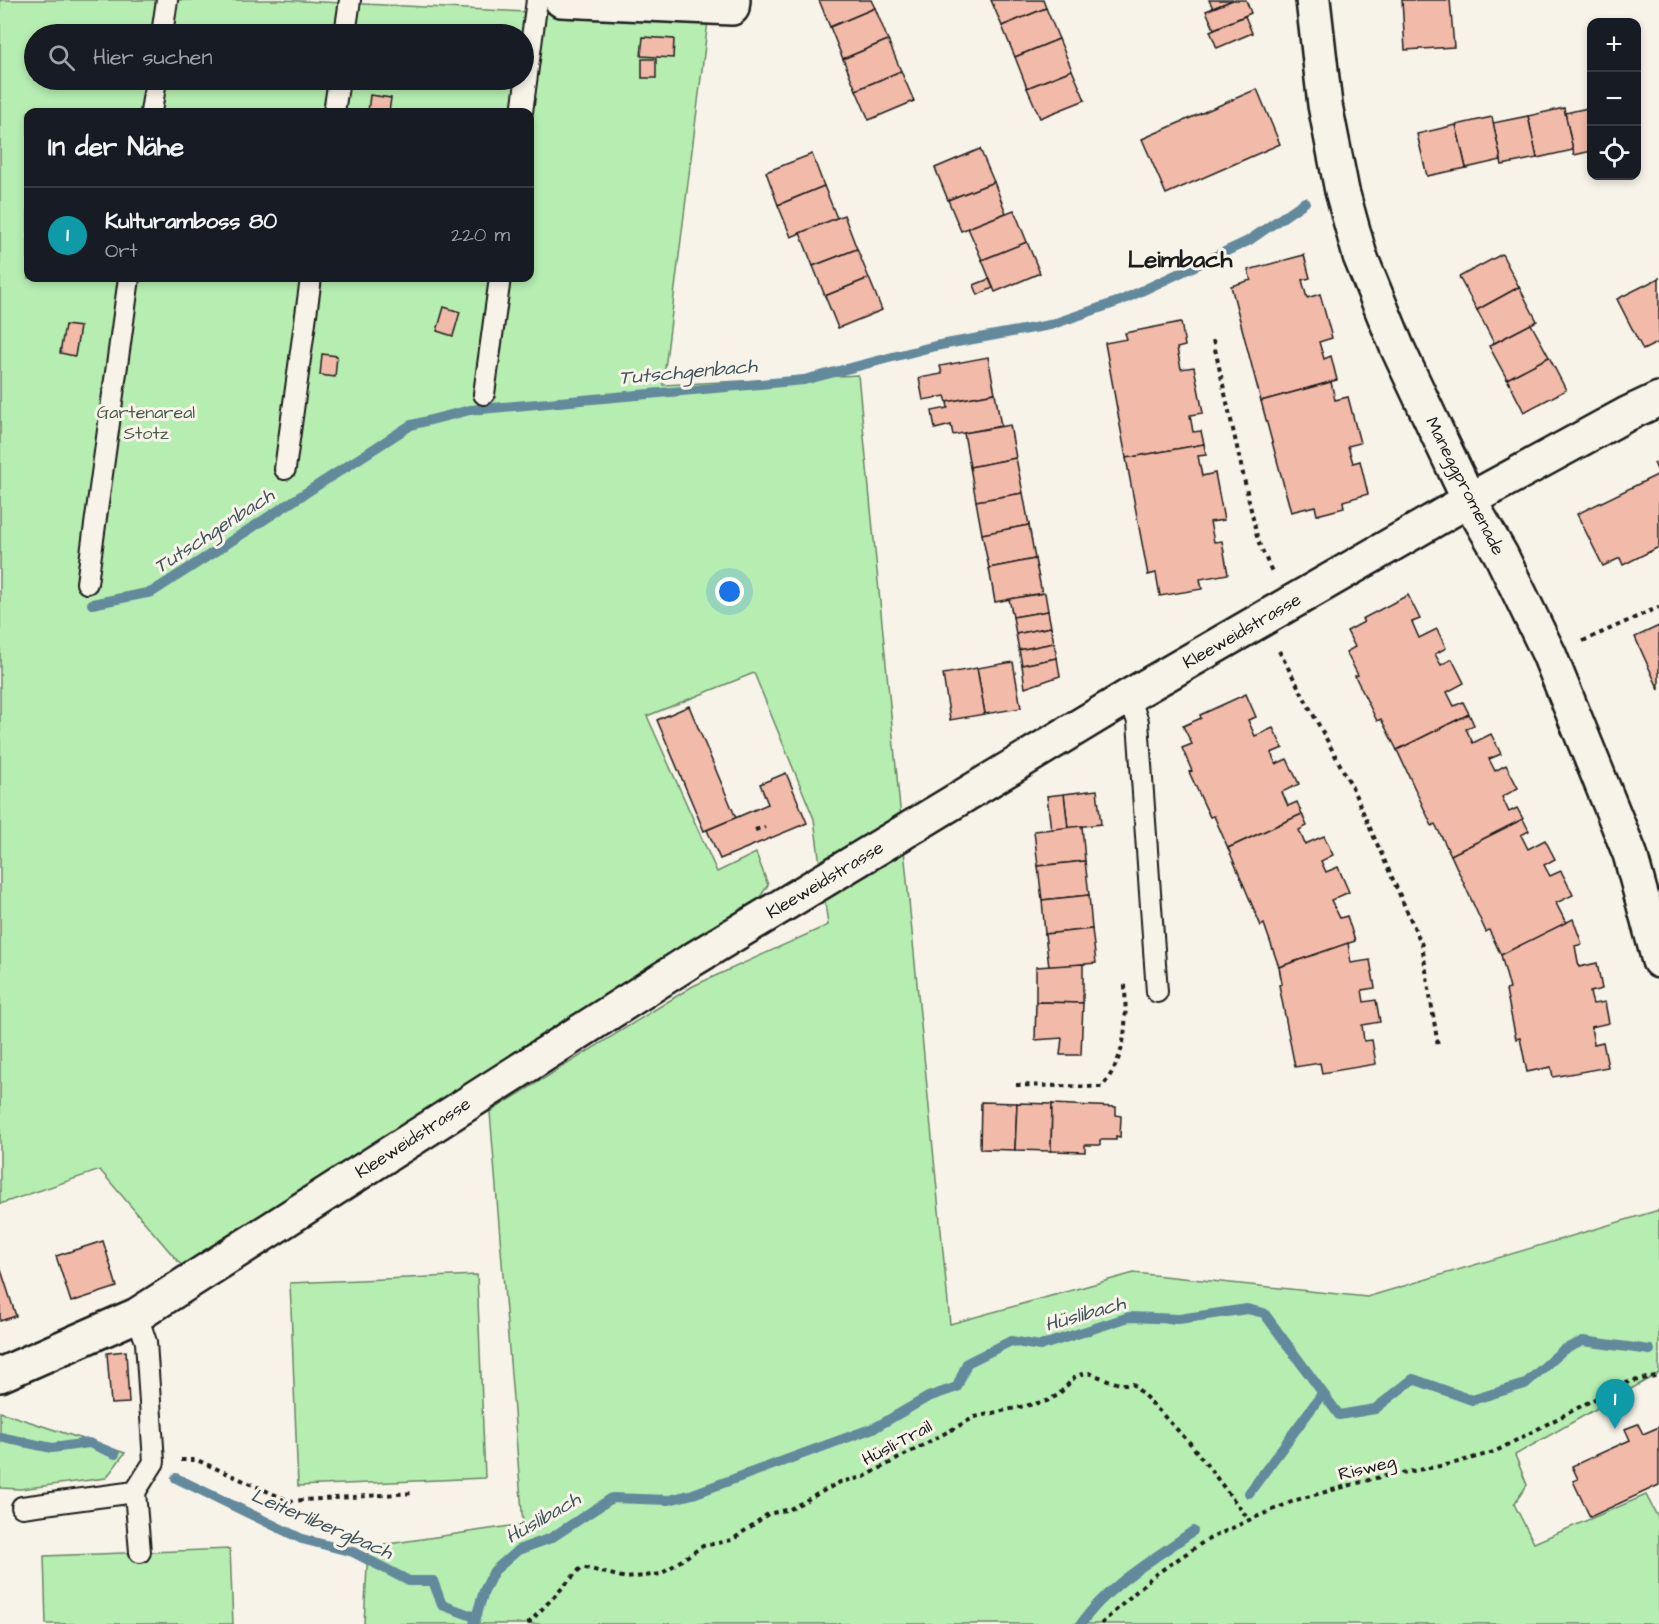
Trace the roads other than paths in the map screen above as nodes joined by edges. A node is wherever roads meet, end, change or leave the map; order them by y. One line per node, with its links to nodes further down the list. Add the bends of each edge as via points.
1 (167, 0): 7 (lane)
2 (350, 0): 8 (lane)
3 (537, 0): 9 (lane)
4 (561, 0): 5 (street, via 732,8)
5 (733, 0)
6 (1312, 0): 22 (street, Maneggpromenade, via 1325,105 1360,256 1397,347)
7 (163, 24)
8 (346, 24)
9 (534, 24)
10 (154, 90): 13 (lane)
11 (337, 90): 14 (lane)
12 (525, 90): 15 (lane)
13 (152, 108)
14 (335, 108)
15 (523, 108)
16 (128, 282): 23 (lane)
17 (311, 282): 21 (lane)
18 (499, 282): 19 (lane)
19 (484, 394)
20 (1659, 399): 22 (street, Kleeweidstrasse)
21 (285, 469)
22 (1469, 500): 24 (street, Kleeweidstrasse); 25 (street, Maneggpromenade, via 1501,555 1553,664 1630,854)
23 (87, 583)
24 (1129, 696): 26 (lane, via 1138,722); 27 (street, Kleeweidstrasse, via 692,960)
25 (1659, 961)
26 (1157, 992)
27 (137, 1315): 28 (street, Kleeweidstrasse); 29 (lane, via 146,1342 154,1461)
28 (0, 1375)
29 (135, 1492): 30 (lane); 31 (lane)
30 (21, 1507)
31 (140, 1552)

